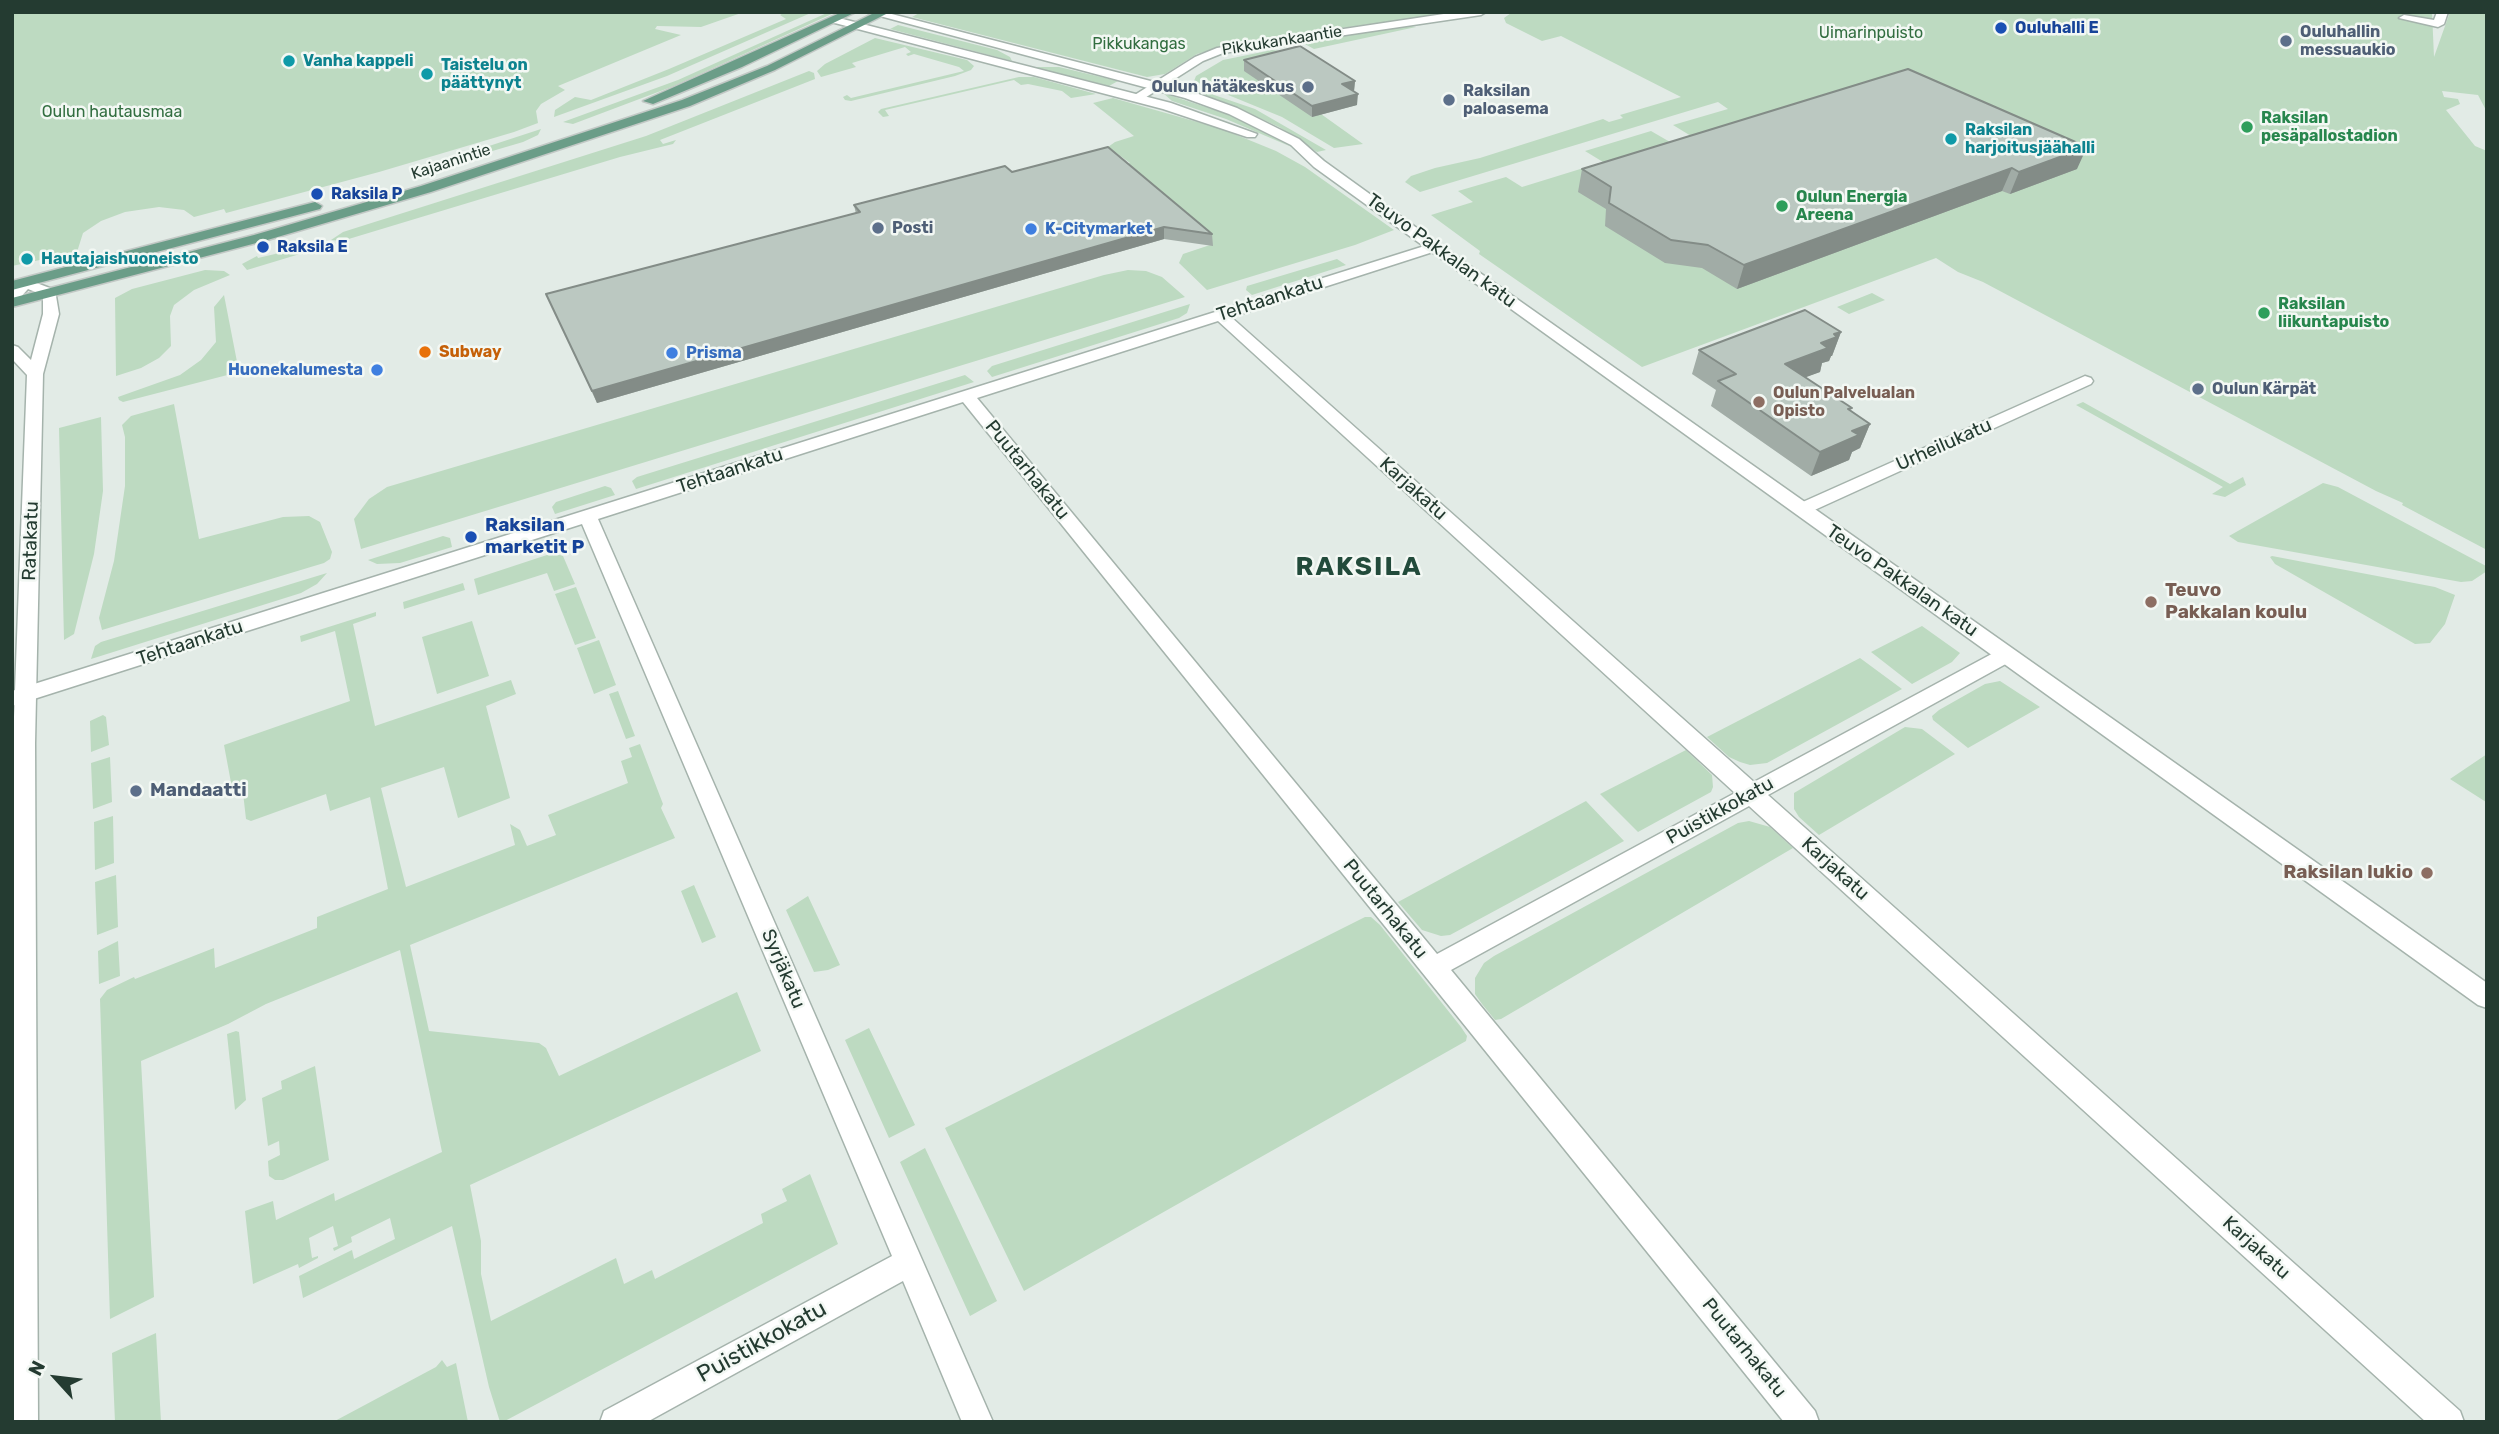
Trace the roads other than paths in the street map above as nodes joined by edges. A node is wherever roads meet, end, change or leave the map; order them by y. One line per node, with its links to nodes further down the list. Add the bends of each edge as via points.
1 (850, 12): 6 (main road, Kajaanintie)
2 (1481, 12): 8 (street, Pikkukankaantie, via 1221,50)
3 (2443, 12): 5 (street, via 2438,24)
4 (878, 13): 7 (main road, Kajaanintie); 8 (street, Teuvo Pakkalan katu)
5 (2404, 18)
6 (835, 20): 7 (street, Teuvo Pakkalan katu); 12 (main road, Kajaanintie, via 629,110 469,164)
7 (858, 26): 9 (street, Teuvo Pakkalan katu); 13 (main road, Kajaanintie, via 686,103 556,147 272,234)
8 (1156, 86): 9 (street, Pikkukankaantie); 10 (street, Teuvo Pakkalan katu, via 1264,125 1295,142)
9 (1136, 98): 10 (street, Teuvo Pakkalan katu, via 1234,127)
10 (1319, 164): 11 (street, Teuvo Pakkalan katu)
11 (1434, 247): 16 (street, Tehtaankatu); 21 (street, Teuvo Pakkalan katu)
12 (19, 284): 13 (street); 14 (street)
13 (50, 293): 15 (main road, Kajaanintie); 18 (street, Ratakatu, via 51,314)
14 (12, 298)
15 (12, 303)
16 (1220, 315): 20 (street, Tehtaankatu); 25 (street, Karjakatu)
17 (12, 350): 18 (street)
18 (35, 374): 24 (street, Ratakatu)
19 (2085, 381): 21 (street, Urheilukatu)
20 (967, 396): 22 (street, Tehtaankatu); 26 (street, Puutarhakatu)
21 (1802, 509): 23 (street, Teuvo Pakkalan katu)
22 (588, 516): 24 (street, Tehtaankatu); 28 (street, Syrjäkatu)
23 (2006, 654): 25 (street, Puistikkokatu); 27 (street, Teuvo Pakkalan katu)
24 (19, 697): 29 (street, Ratakatu)
25 (1752, 794): 26 (street, Puistikkokatu); 33 (street, Karjakatu)
26 (1433, 968): 32 (street, Puutarhakatu)
27 (2487, 997)
28 (909, 1262): 30 (street, Puistikkokatu); 31 (street, Syrjäkatu)
29 (22, 1422)
30 (615, 1422)
31 (978, 1422)
32 (1804, 1422)
33 (2449, 1422)

